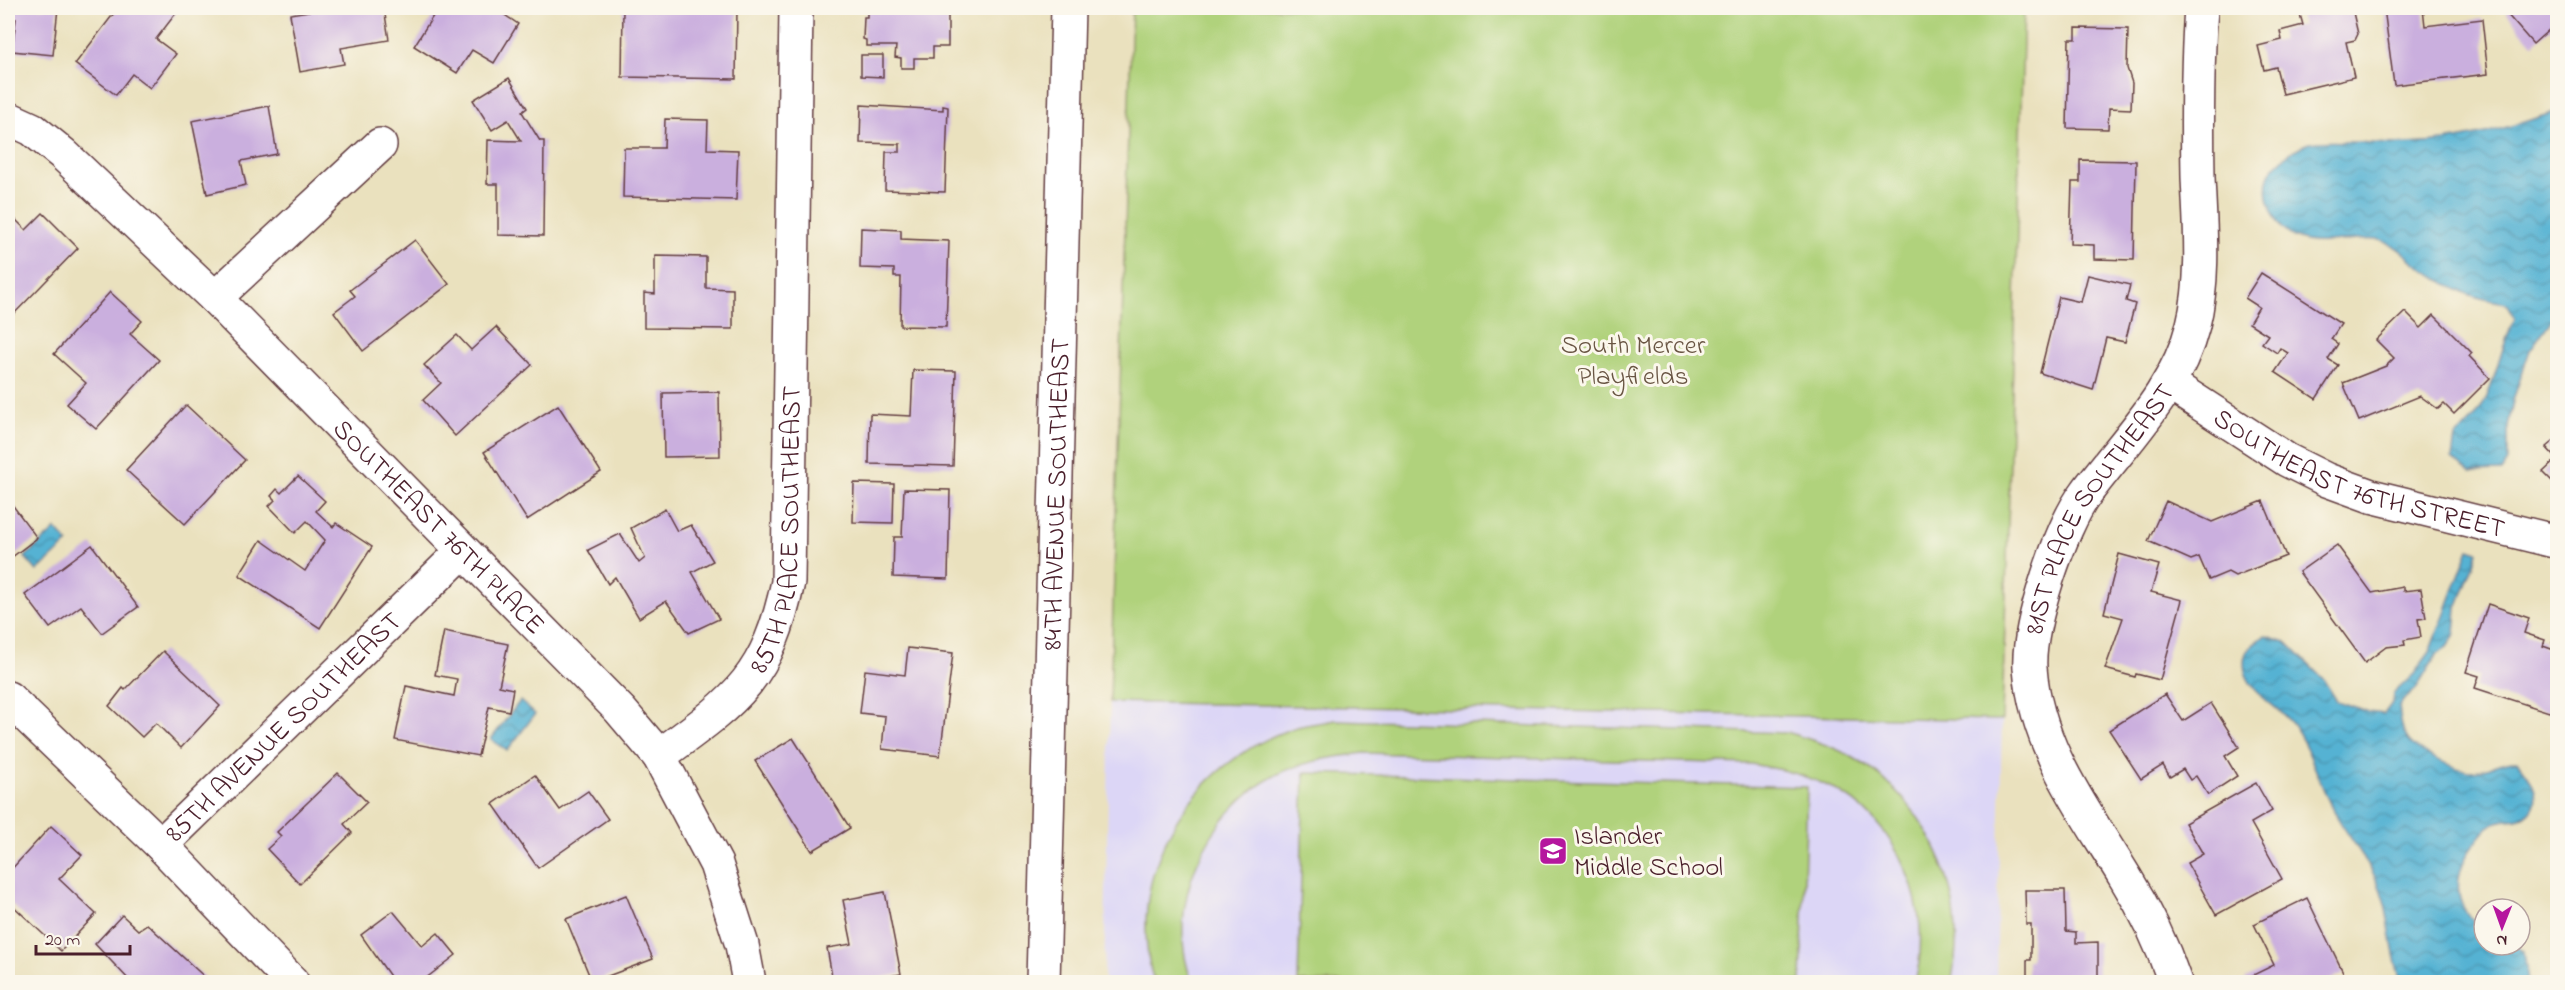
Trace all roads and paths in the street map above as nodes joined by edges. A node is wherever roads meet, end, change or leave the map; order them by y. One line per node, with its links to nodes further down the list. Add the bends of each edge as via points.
1 (796, 8): 11 (street, 85TH PLACE SOUTHEAST, via 788,582 780,621 752,679 718,714)
2 (1068, 8): 15 (street, 84TH AVENUE SOUTHEAST)
3 (2201, 8): 7 (street, 81ST PLACE SOUTHEAST, via 2199,286 2193,326)
4 (8, 118): 6 (street, SOUTHEAST 76TH PLACE, via 32,129 63,154)
5 (380, 145): 6 (street)
6 (215, 298): 9 (street, SOUTHEAST 76TH PLACE)
7 (2170, 384): 8 (street, SOUTHEAST 76TH STREET, via 2287,460 2326,480 2371,496); 16 (street, 81ST PLACE SOUTHEAST, via 2084,495 2056,553 2042,596 2030,645 2030,669 2040,724 2062,776 2127,880)
8 (2558, 542)
9 (463, 551): 11 (street, SOUTHEAST 76TH PLACE, via 620,710); 12 (street, 85TH AVENUE SOUTHEAST)
10 (8, 698): 12 (street)
11 (659, 756): 14 (street, via 716,864 742,945)
12 (161, 845): 13 (street, 85TH AVENUE SOUTHEAST)
13 (292, 982)
14 (749, 982)
15 (1043, 982)
16 (2175, 982)

